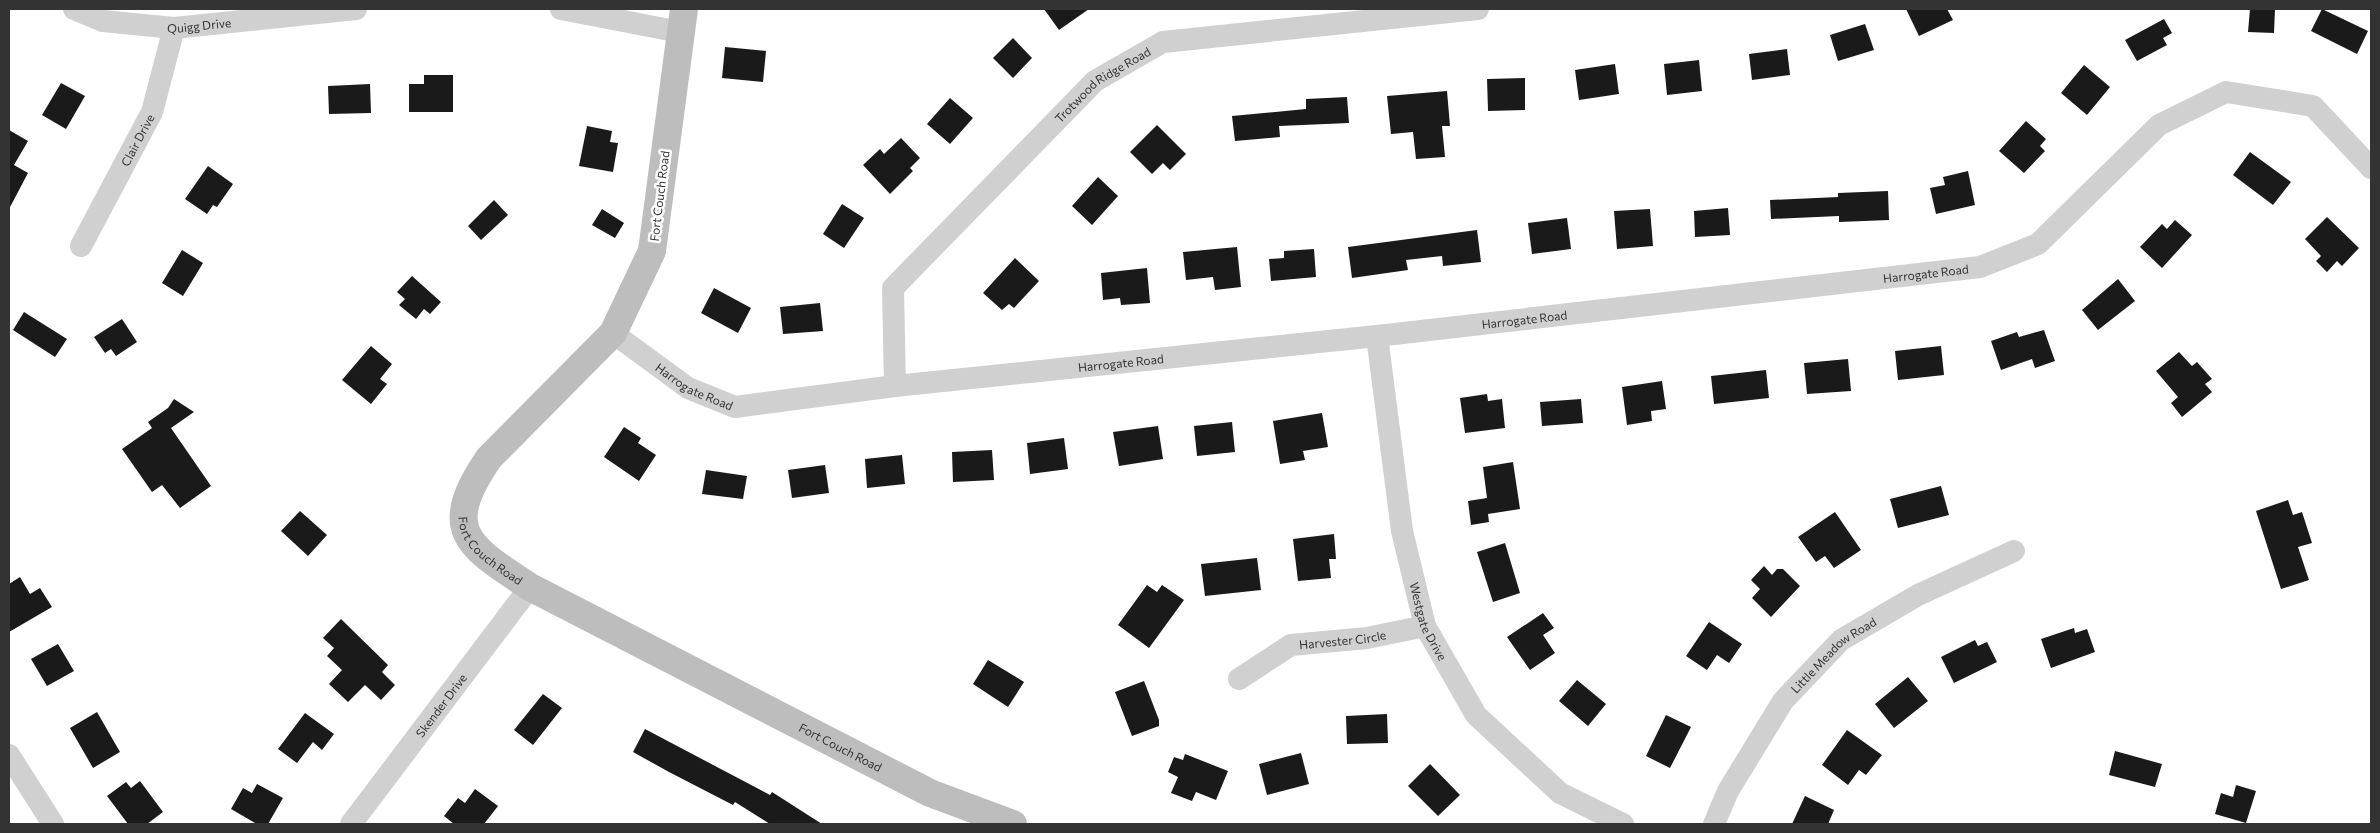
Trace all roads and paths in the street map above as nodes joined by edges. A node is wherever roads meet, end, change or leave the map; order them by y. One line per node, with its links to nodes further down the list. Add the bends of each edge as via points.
1 (74, 9): 6 (street, Quigg Drive, via 103,21)
2 (356, 9): 6 (street, Quigg Drive)
3 (561, 9): 5 (street)
4 (1478, 9): 11 (street, Trotwood Ridge Road, via 1164,42 1095,81 893,288)
5 (682, 20): 9 (street, Fort Couch Road, via 652,251)
6 (174, 28): 8 (street, Clair Drive, via 152,112)
7 (2371, 168): 10 (street, Harrogate Road, via 2313,106 2226,92 2159,125 2038,244 1980,267)
8 (81, 246)
9 (613, 333): 11 (street, Harrogate Road, via 688,388 735,407); 13 (street, Fort Couch Road, via 489,458 472,482 465,502 463,518 469,541 490,561)
10 (1377, 336): 11 (street, Harrogate Road); 14 (street, Westgate Drive, via 1402,531)
11 (895, 386)
12 (2014, 551): 21 (street, Little Meadow Road, via 1918,595 1841,640 1783,701 1728,791)
13 (530, 588): 18 (street, Skender Drive); 19 (street, Fort Couch Road, via 930,793)
14 (1424, 626): 15 (street, Harvester Circle, via 1368,638 1291,645); 20 (street, Westgate Drive, via 1476,715 1560,793)
15 (1239, 679)
16 (9, 755): 17 (street)
17 (53, 824)
18 (352, 824)
19 (1013, 824)
20 (1624, 824)
21 (1714, 824)

